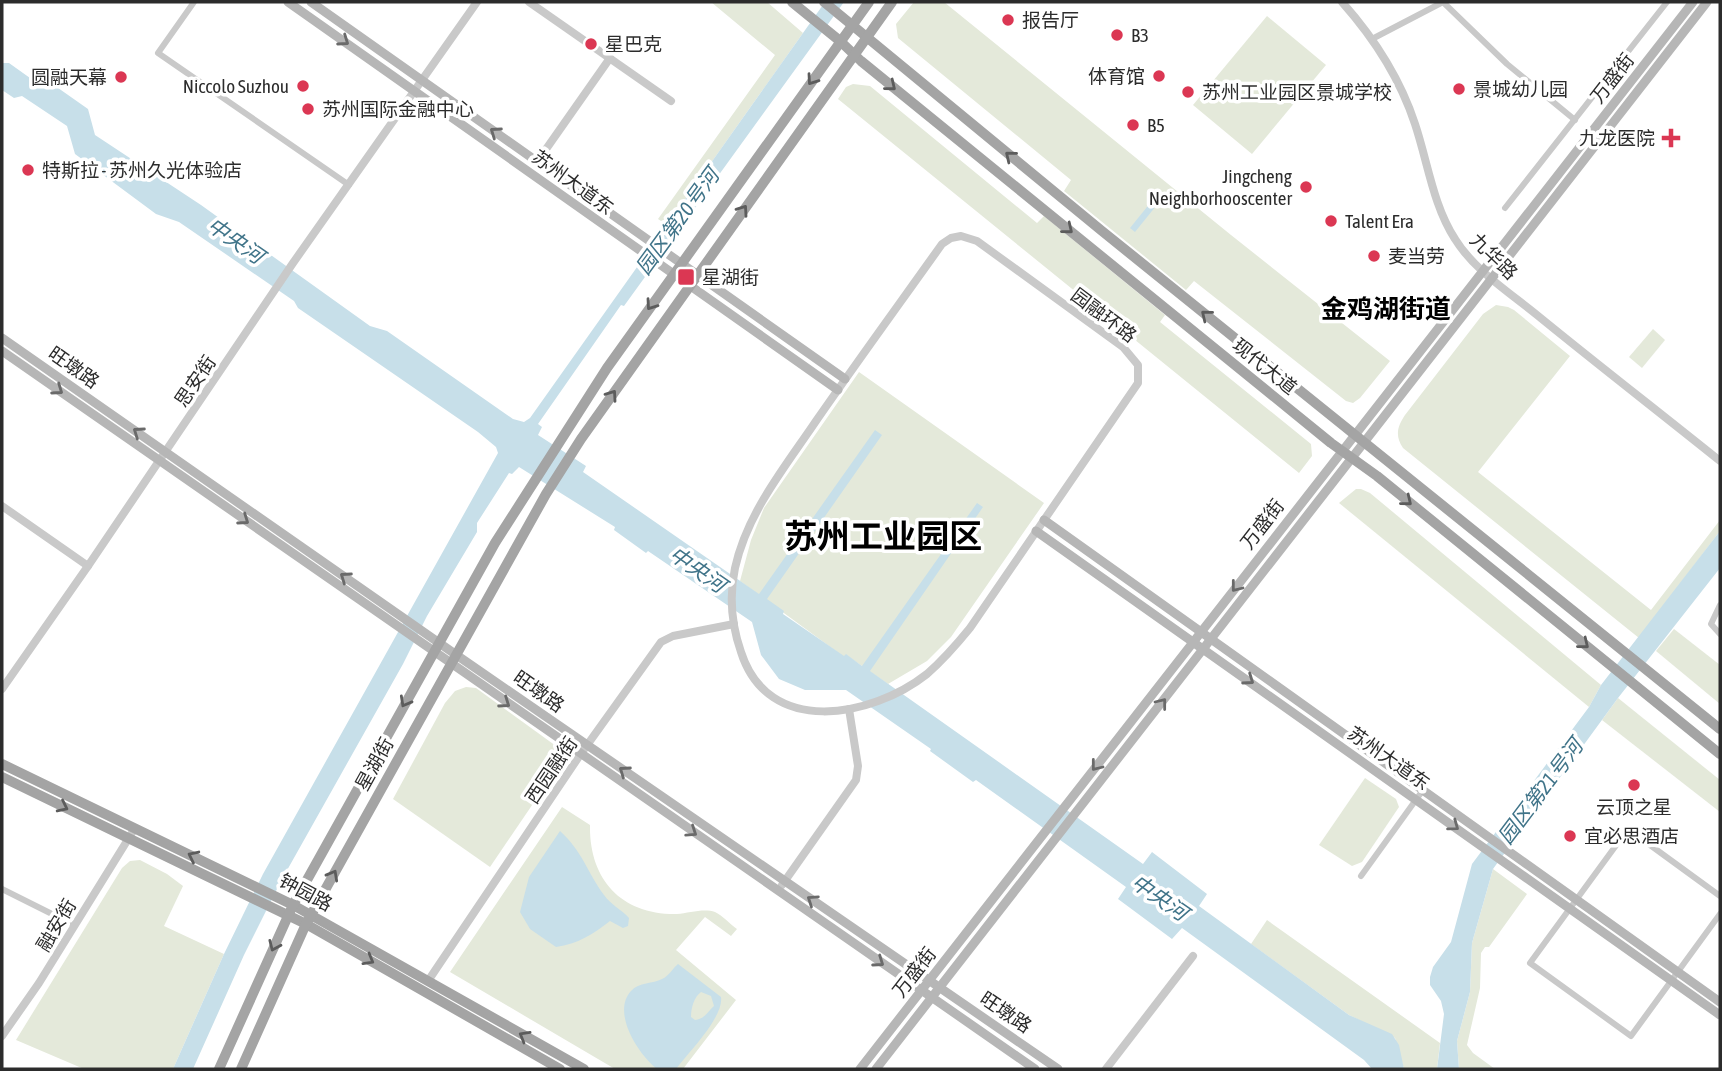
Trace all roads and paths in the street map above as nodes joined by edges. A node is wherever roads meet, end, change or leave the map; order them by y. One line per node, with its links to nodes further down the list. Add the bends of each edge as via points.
1 (194, 2): 26 (street, via 158,53)
2 (288, 2): 22 (main road, 苏州大道东, one-way to 22)
3 (311, 2): 21 (main road, 苏州大道东)
4 (477, 2): 21 (street, 思安街)
5 (529, 2): 20 (street)
6 (792, 2): 18 (main road, 现代大道)
7 (824, 2): 15 (main road, 现代大道)
8 (869, 2): 15 (main road, 星湖街)
9 (892, 2): 16 (main road, 星湖街)
10 (1342, 2): 17 (street, 九华路)
11 (1443, 2): 17 (street); 24 (street, via 1516,72)
12 (1667, 2): 24 (street)
13 (1693, 2): 29 (main road, 万盛街)
14 (1707, 2): 32 (main road, 万盛街)
15 (852, 25): 16 (main road, 现代大道); 18 (main road, 星湖街)
16 (865, 38): 19 (main road, 星湖街); 38 (main road, 现代大道, one-way to 16)
17 (1372, 39): 29 (street, 九华路, via 1406,99 1448,227)
18 (840, 41): 19 (main road, 现代大道); 28 (main road, 星湖街, one-way to 28)
19 (854, 54): 31 (main road, 星湖街, one-way to 19); 40 (main road, 现代大道, one-way to 40)
20 (610, 58): 23 (street); 25 (street)
21 (423, 80): 22 (street, 思安街); 25 (main road, 苏州大道东, one-way to 21)
22 (415, 92): 26 (street, 思安街); 30 (main road, 苏州大道东)
23 (671, 102)
24 (1575, 120): 27 (street)
25 (537, 162): 28 (main road, 苏州大道东)
26 (349, 185): 41 (street, 思安街)
27 (1505, 208)
28 (681, 264): 30 (main road, 星湖街); 31 (main road, 苏州大道东)
29 (1483, 271): 32 (street, 九华路); 38 (main road, 万盛街)
30 (673, 275): 33 (main road, 苏州大道东); 55 (main road, 星湖街, one-way to 55, via 607,368 495,543)
31 (697, 276): 33 (main road, 星湖街); 36 (main road, 苏州大道东)
32 (1492, 278): 39 (main road, 万盛街); 43 (street, 九华路)
33 (689, 287): 37 (main road, 苏州大道东); 57 (main road, 星湖街, one-way to 33, via 573,451)
34 (2, 338): 41 (main road, 旺墩路, one-way to 34)
35 (2, 351): 44 (main road, 旺墩路, one-way to 44)
36 (845, 379): 37 (street, 园融环路); 46 (street, 园融环路, via 944,242 961,236 977,241 1123,348 1139,368 1136,386)
37 (838, 390): 50 (street, 园融环路, via 766,495 749,528 734,570)
38 (1355, 433): 39 (main road, 现代大道); 40 (main road, 万盛街)
39 (1366, 442): 42 (main road, 万盛街); 60 (main road, 现代大道)
40 (1342, 451): 42 (main road, 现代大道); 51 (main road, 万盛街, one-way to 51)
41 (166, 452): 44 (street, 思安街); 55 (main road, 旺墩路, one-way to 41, via 424,632)
42 (1353, 459): 53 (main road, 万盛街); 62 (main road, 现代大道, one-way to 62)
43 (1720, 460)
44 (160, 461): 48 (street, 思安街); 55 (main road, 旺墩路, one-way to 55, via 419,642)
45 (2, 506): 48 (street)
46 (1044, 520): 47 (street, 园融环路); 51 (main road, 苏州大道东)
47 (1036, 531): 54 (main road, 苏州大道东); 59 (street, 园融环路, via 964,636 927,674 904,689)
48 (88, 566): 58 (street, 思安街)
49 (1720, 604): 52 (street, via 1711,624)
50 (734, 624): 59 (street, 园融环路, via 747,667 771,696 803,710); 61 (street, 西园融街, via 661,642)
51 (1200, 632): 53 (main road, 苏州大道东); 54 (main road, 万盛街)
52 (1720, 634)
53 (1210, 639): 56 (main road, 万盛街); 66 (main road, 苏州大道东)
54 (1193, 641): 56 (main road, 苏州大道东); 86 (main road, 万盛街, one-way to 86)
55 (436, 647): 57 (main road, 旺墩路); 78 (main road, 星湖街, one-way to 78)
56 (1204, 648): 67 (main road, 苏州大道东, one-way to 67); 87 (main road, 万盛街, one-way to 56)
57 (452, 659): 61 (main road, 旺墩路); 63 (main road, 旺墩路, one-way to 63); 80 (main road, 星湖街, one-way to 57)
58 (2, 689)
59 (852, 709): 71 (street, via 856,780)
60 (1720, 729)
61 (587, 746): 63 (street, 西园融街); 71 (main road, 旺墩路, one-way to 61)
62 (1720, 754)
63 (580, 755): 73 (main road, 旺墩路, one-way to 73); 85 (street, 西园融街)
64 (2, 764): 68 (main road, 钟园路)
65 (2, 777): 69 (main road, 钟园路, one-way to 69)
66 (1423, 790): 67 (street); 75 (main road, 苏州大道东)
67 (1417, 799): 70 (street); 77 (main road, 苏州大道东, one-way to 77)
68 (135, 828): 69 (street, 融安街); 76 (main road, 钟园路, one-way to 68, via 255,885)
69 (128, 839): 76 (main road, 钟园路, via 246,894); 81 (street, 融安街)
70 (1361, 876)
71 (785, 882): 73 (street); 86 (main road, 旺墩路, one-way to 71)
72 (2, 889): 81 (street)
73 (778, 891): 88 (main road, 旺墩路, one-way to 88)
74 (1720, 896): 75 (street, via 1628,829)
75 (1576, 899): 77 (street); 83 (main road, 苏州大道东)
76 (275, 901): 78 (main road, 钟园路)
77 (1570, 908): 84 (main road, 苏州大道东); 84 (street, via 1530,963 1631,1036)
78 (290, 910): 80 (main road, 钟园路); 93 (main road, 星湖街, one-way to 93)
79 (1720, 914): 83 (street)
80 (309, 919): 85 (main road, 钟园路); 94 (main road, 星湖街); 95 (main road, 钟园路, one-way to 95)
81 (74, 925): 92 (street, 融安街)
82 (1193, 956): 101 (street)
83 (1678, 972): 84 (street); 90 (main road, 苏州大道东)
84 (1671, 980): 91 (main road, 苏州大道东)
85 (428, 981): 96 (main road, 钟园路, one-way to 85)
86 (929, 981): 87 (main road, 旺墩路); 88 (main road, 万盛街)
87 (939, 988): 89 (main road, 万盛街); 100 (main road, 旺墩路)
88 (921, 990): 89 (main road, 旺墩路); 97 (main road, 万盛街)
89 (931, 999): 98 (main road, 万盛街); 99 (main road, 旺墩路)
90 (1720, 1002)
91 (1720, 1015)
92 (2, 1036)
93 (219, 1069)
94 (241, 1069)
95 (560, 1069)
96 (583, 1069)
97 (860, 1069)
98 (876, 1069)
99 (1035, 1069)
100 (1058, 1069)
101 (1106, 1069)

